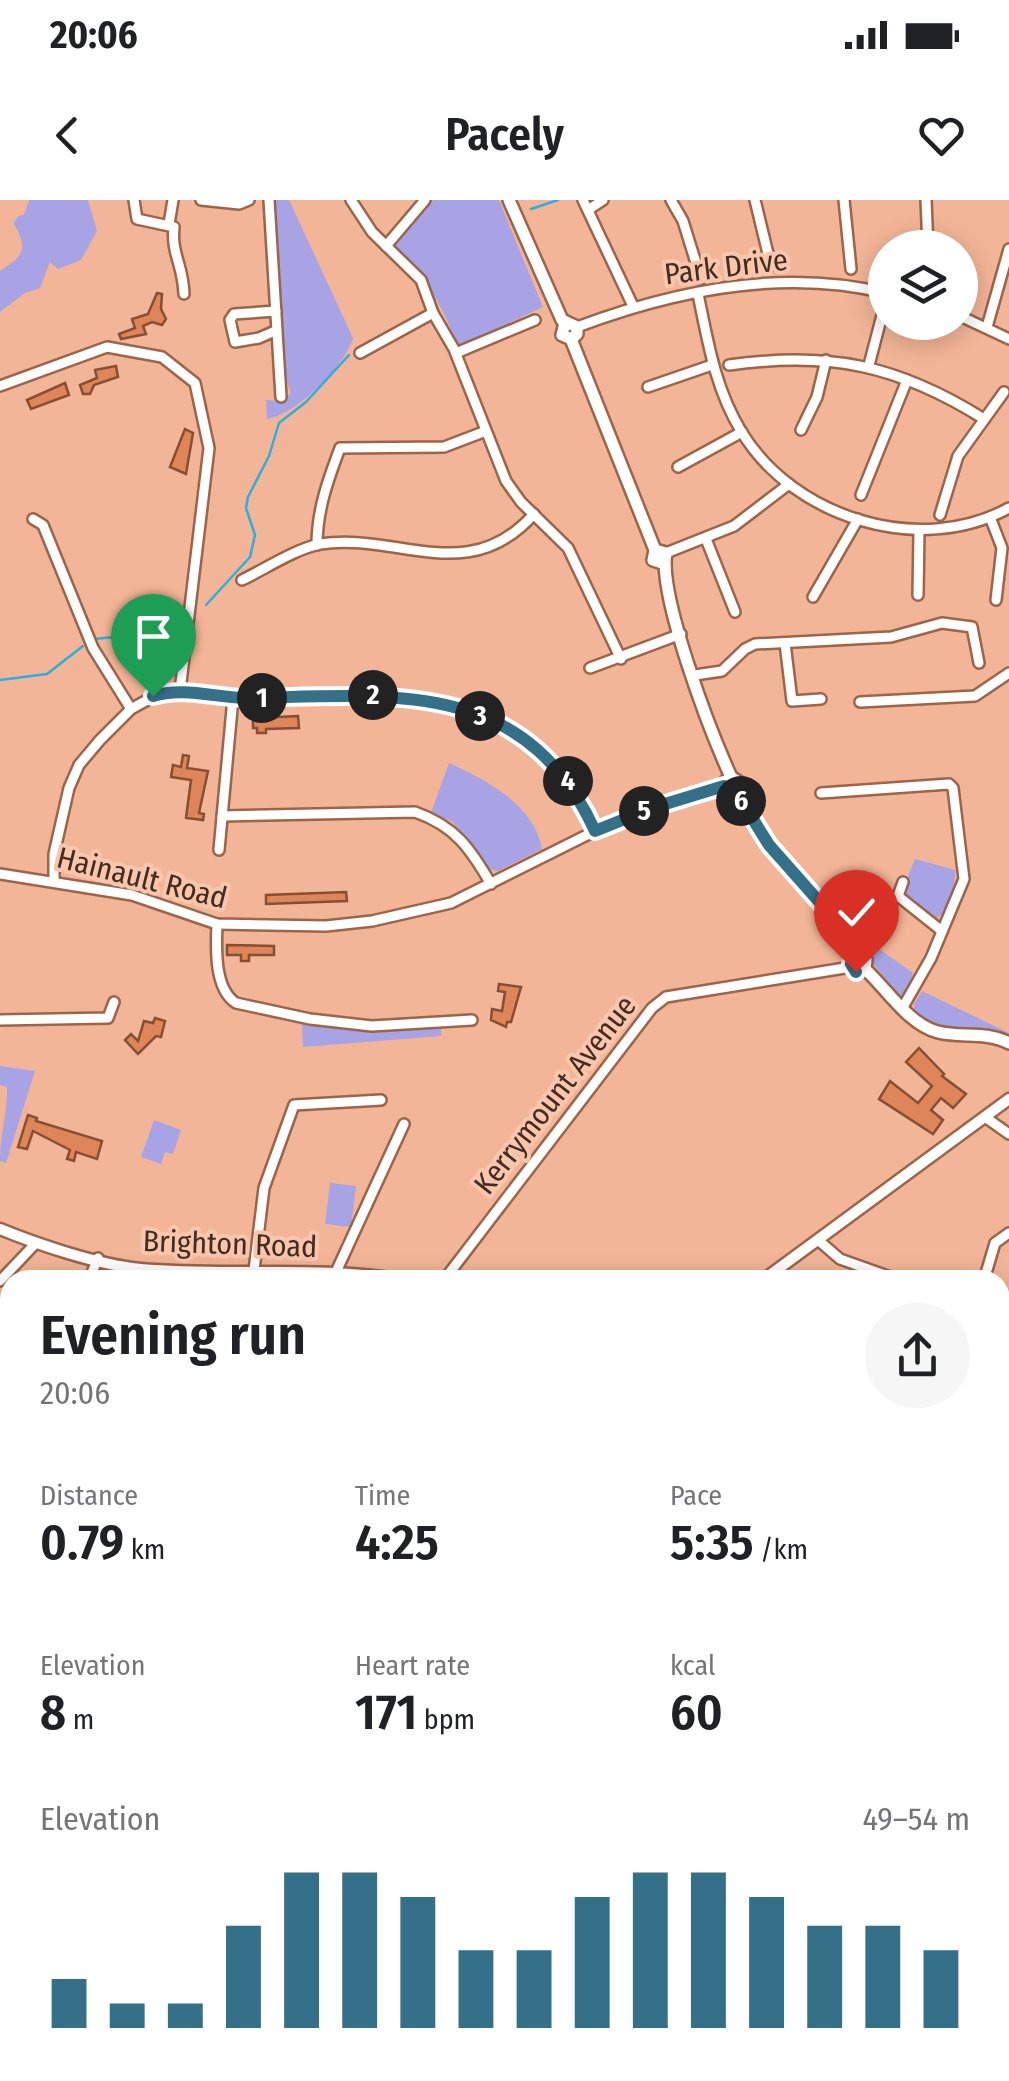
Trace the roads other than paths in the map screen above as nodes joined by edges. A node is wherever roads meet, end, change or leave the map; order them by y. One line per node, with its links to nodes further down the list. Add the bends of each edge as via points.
1 (134, 200): 15 (street, via 136,219)
2 (173, 200): 15 (street)
3 (201, 200): 4 (street)
4 (249, 200)
5 (269, 200): 26 (street)
6 (351, 200): 17 (street)
7 (425, 200): 17 (street)
8 (510, 200): 31 (main road)
9 (603, 200): 14 (street)
10 (671, 200): 21 (street)
11 (756, 200): 19 (street)
12 (844, 200): 20 (street)
13 (926, 200): 16 (street)
14 (586, 205): 25 (street)
15 (170, 225): 23 (street)
16 (927, 230)
17 (386, 246): 27 (street, via 421,280)
18 (1009, 249): 30 (street)
19 (771, 266)
20 (851, 269)
21 (701, 280)
22 (868, 289): 24 (street, Park Drive, via 762,282)
23 (184, 294)
24 (698, 294): 25 (street, Park Drive); 40 (street)
25 (633, 306): 31 (street, Park Drive)
26 (276, 311): 32 (street); 32 (street, via 234,314 230,320 234,342)
27 (433, 314): 35 (street); 36 (street)
28 (535, 320): 36 (street)
29 (978, 324): 30 (street)
30 (986, 327): 33 (street)
31 (571, 330): 62 (main road)
32 (275, 331): 45 (street)
33 (1009, 338)
34 (876, 340): 39 (street)
35 (360, 353)
36 (456, 353): 48 (street)
37 (826, 360): 38 (street); 39 (street); 47 (street)
38 (729, 365)
39 (870, 365): 41 (street)
40 (712, 366): 43 (street); 49 (street)
41 (907, 380): 46 (street); 52 (street)
42 (0, 386): 75 (street, via 107,347 162,357 195,383 209,448)
43 (648, 387)
44 (1004, 392): 46 (street)
45 (281, 397)
46 (984, 419): 55 (street, via 952,470)
47 (802, 430)
48 (486, 432): 54 (street, via 506,480); 61 (street, via 444,446 340,448 321,504)
49 (742, 432): 50 (street); 51 (street)
50 (678, 467)
51 (789, 484): 58 (street); 60 (street, via 746,519)
52 (861, 496)
53 (1009, 508): 56 (street)
54 (534, 514): 61 (street, via 507,537 458,555); 70 (street, via 568,548)
55 (940, 515)
56 (990, 517): 59 (street); 66 (street, via 1002,548)
57 (33, 519): 79 (street, via 43,526 92,648)
58 (858, 519): 59 (street); 65 (street)
59 (919, 531): 64 (street)
60 (706, 539): 62 (street); 67 (street)
61 (317, 544): 63 (street)
62 (661, 555): 68 (main road)
63 (242, 580)
64 (918, 596)
65 (813, 597)
66 (996, 600)
67 (735, 612)
68 (681, 634): 70 (street); 74 (main road)
69 (786, 643): 71 (street, via 892,637 957,622 972,626); 74 (street, via 755,644 722,672); 77 (street, via 792,701)
70 (620, 658): 72 (street)
71 (980, 664)
72 (590, 668)
73 (1009, 672): 78 (street, via 976,696)
74 (695, 676): 80 (main road)
75 (180, 691): 76 (street); 79 (street)
76 (232, 698): 82 (street); 83 (street, via 394,696 462,708 516,734 552,763)
77 (821, 700)
78 (860, 702)
79 (131, 709): 86 (street, via 75,774 61,818)
80 (731, 785): 83 (street, Hainault Road); 91 (main road, via 769,845 838,923)
81 (820, 793): 90 (street, via 952,788 964,879)
82 (222, 816): 84 (street); 88 (street, via 416,812 462,837)
83 (595, 831): 88 (street, Hainault Road)
84 (219, 850)
85 (0, 874): 86 (street, Hainault Road)
86 (54, 880): 89 (street, Hainault Road, via 148,900)
87 (903, 882): 90 (street, via 900,898)
88 (491, 884): 89 (street, Hainault Road, via 432,910 372,921)
89 (216, 924): 95 (street, via 222,984 236,1003 372,1026)
90 (942, 931): 93 (street)
91 (854, 962): 93 (main road, via 866,960 865,968); 111 (street, Kerrymount Avenue, via 666,996)
92 (114, 1002): 94 (street, via 108,1018)
93 (902, 1007): 96 (main road, via 937,1032)
94 (0, 1020)
95 (472, 1020)
96 (1009, 1043)
97 (1009, 1099): 99 (street)
98 (381, 1100): 109 (street, via 294,1106 264,1188)
99 (985, 1117): 101 (street); 104 (street)
100 (404, 1124): 110 (street)
101 (1009, 1134)
102 (0, 1229): 105 (street, Brighton Road)
103 (1009, 1233): 114 (street, via 995,1244)
104 (818, 1240): 112 (street); 113 (street, via 840,1259)
105 (35, 1244): 106 (street, Brighton Road); 107 (street)
106 (98, 1258): 108 (street); 109 (street, Brighton Road, via 139,1269)
107 (10, 1270)
108 (93, 1270)
109 (254, 1270)
110 (337, 1270)
111 (452, 1270)
112 (784, 1270)
113 (871, 1270)
114 (987, 1270)

